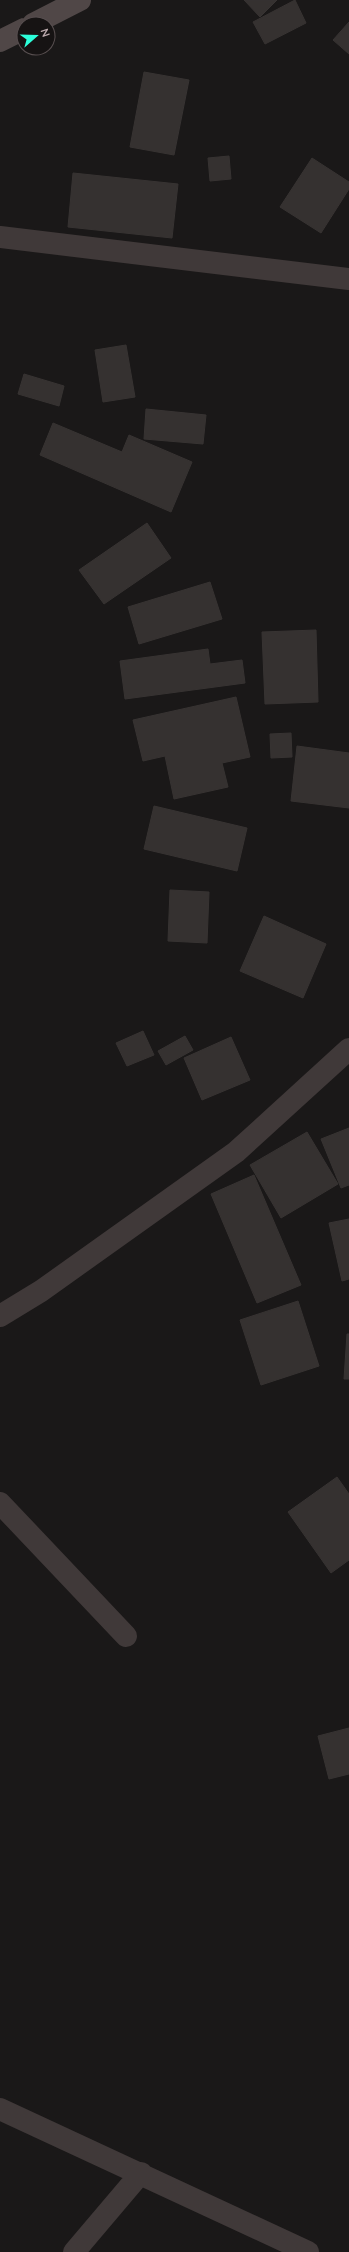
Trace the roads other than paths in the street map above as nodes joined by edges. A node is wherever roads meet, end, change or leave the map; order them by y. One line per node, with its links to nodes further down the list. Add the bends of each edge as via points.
1 (80, 0): 2 (main road)
2 (49, 16)
3 (16, 33): 4 (main road)
4 (0, 41)
5 (0, 237): 6 (street)
6 (349, 279)
7 (349, 1049): 8 (street, via 236,1152 41,1291)
8 (0, 1316)
9 (0, 1503): 10 (street)
10 (126, 1636)
11 (0, 2108): 12 (street)
12 (141, 2173): 13 (street); 14 (street)
13 (74, 2252)
14 (308, 2252)

